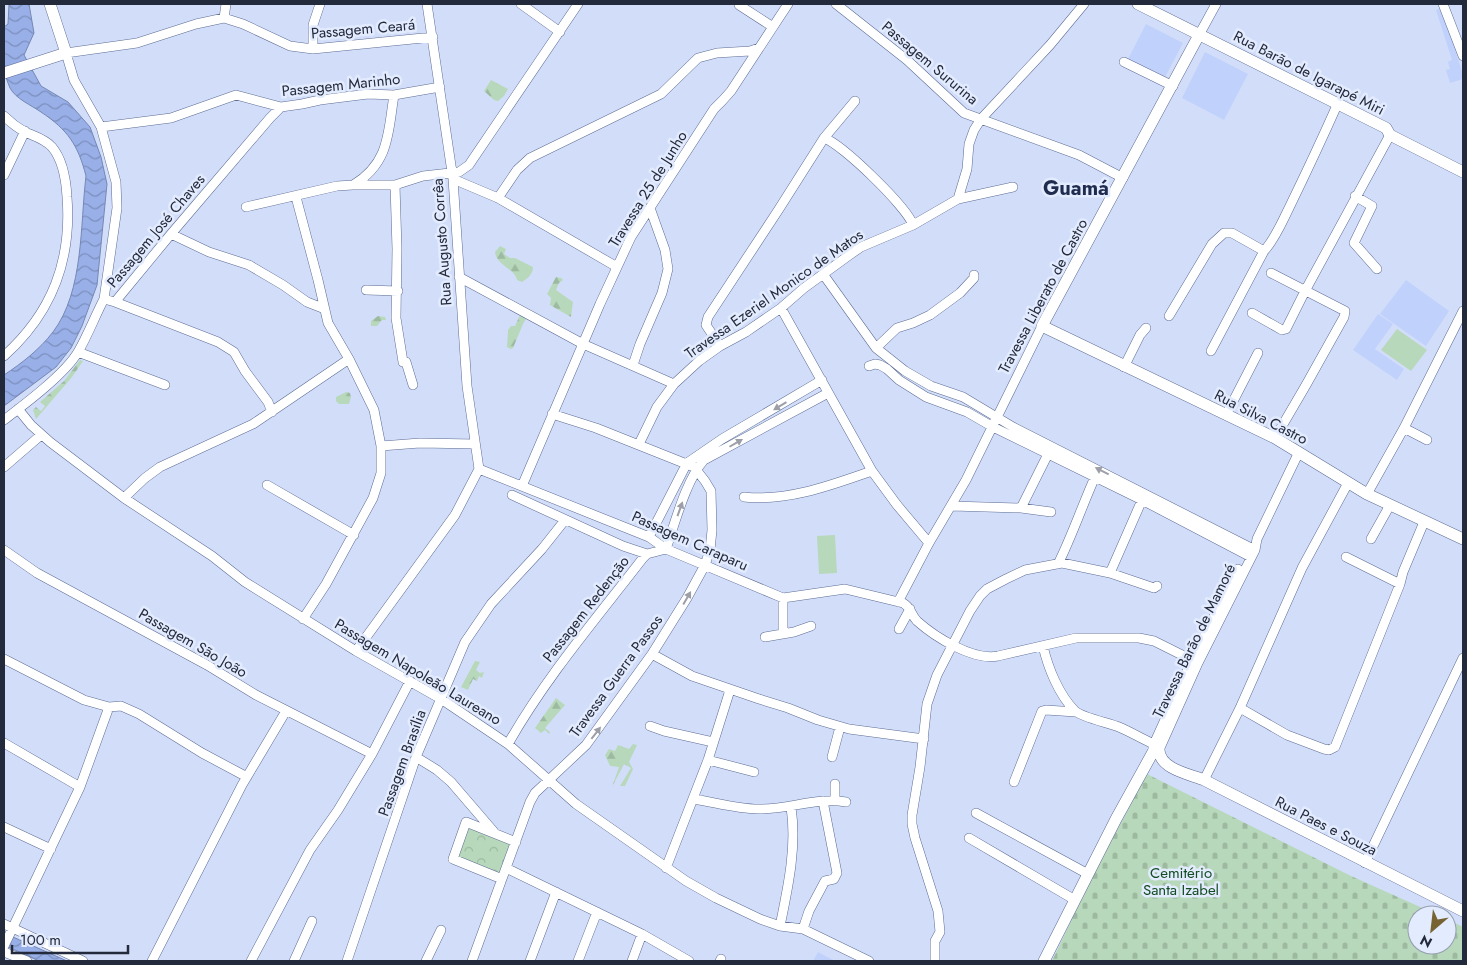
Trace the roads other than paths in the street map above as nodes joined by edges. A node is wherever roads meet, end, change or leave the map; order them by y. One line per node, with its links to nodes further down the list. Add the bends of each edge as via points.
1 (50, 4): 21 (street)
2 (226, 4): 14 (street)
3 (320, 4): 20 (street)
4 (427, 4): 18 (street, Rua Augusto Corrêa)
5 (521, 4): 16 (street)
6 (578, 4): 16 (street)
7 (788, 4): 15 (street, Travessa 25 de Junho)
8 (836, 4): 32 (street, Passagem Sururina, via 907,60 964,113)
9 (1084, 4): 32 (street)
10 (1138, 4): 17 (street, Rua Barão de Igarapé Miri)
11 (1216, 4): 17 (street, Travessa Liberato de Castro)
12 (1443, 4): 22 (street)
13 (739, 5): 15 (street)
14 (224, 18): 20 (street, Passagem Ceará, via 290,46); 21 (street, via 137,43)
15 (773, 27): 19 (street, Travessa 25 de Junho)
16 (560, 32): 39 (street, via 469,165)
17 (1199, 35): 25 (street, Travessa Liberato de Castro); 29 (street, Rua Barão de Igarapé Miri)
18 (433, 37): 20 (street, Passagem Ceará); 26 (street, Rua Augusto Corrêa)
19 (760, 48): 46 (street, via 698,58 660,94 530,158 517,170); 49 (street, Travessa 25 de Junho, via 724,100 714,109)
20 (312, 49)
21 (66, 52): 24 (street); 33 (street, via 74,80)
22 (1463, 56)
23 (1124, 62): 25 (street)
24 (4, 73)
25 (1173, 86): 40 (street, Travessa Liberato de Castro)
26 (440, 87): 27 (street, Passagem Marinho); 39 (street, Rua Augusto Corrêa)
27 (394, 95): 30 (street, Passagem Marinho, via 368,94); 41 (street, via 385,150 366,177)
28 (855, 102): 36 (street)
29 (1338, 103): 35 (street, Rua Barão de Igarapé Miri, via 1386,128); 52 (street, via 1308,171 1271,244)
30 (281, 107): 33 (street, Passagem Marinho, via 236,96 171,118); 51 (street, Passagem José Chaves)
31 (4, 116): 34 (street)
32 (981, 119): 40 (street, Passagem Sururina, via 1079,155); 47 (street, via 969,144 967,168)
33 (101, 127): 62 (street, via 116,182 117,208)
34 (25, 131): 38 (street); 77 (street, via 51,145 58,155 66,184 69,231 51,298 30,330)
35 (1390, 135): 37 (street, Rua Barão de Igarapé Miri); 45 (street)
36 (824, 138): 50 (street, via 835,143 883,188); 72 (street, via 708,317 706,323)
37 (1463, 172)
38 (4, 175)
39 (452, 176): 42 (street, via 423,176); 46 (street); 58 (street, Rua Augusto Corrêa)
40 (1123, 178): 69 (street, Travessa Liberato de Castro)
41 (353, 185): 42 (street); 44 (street)
42 (394, 185): 60 (street)
43 (1013, 187): 47 (street, Travessa Ezeriel Monico de Matos)
44 (296, 196): 48 (street); 65 (street)
45 (1355, 196): 54 (street, via 1372,206 1354,243); 61 (street)
46 (498, 198): 53 (street)
47 (958, 199): 50 (street, Travessa Ezeriel Monico de Matos)
48 (246, 207)
49 (650, 208): 53 (street, Travessa 25 de Junho); 79 (street, via 668,268 662,293)
50 (914, 225): 56 (street, Travessa Ezeriel Monico de Matos, via 861,247)
51 (171, 234): 63 (street, Passagem José Chaves); 65 (street, via 209,252 249,265 307,302)
52 (1264, 251): 68 (street, via 1232,233 1224,233 1212,244); 74 (street)
53 (617, 267): 71 (street, Travessa 25 de Junho)
54 (1377, 269)
55 (1271, 273): 61 (street)
56 (823, 274): 64 (street, Travessa Ezeriel Monico de Matos); 73 (street)
57 (974, 275): 73 (street, via 970,285 930,315 897,328)
58 (459, 277): 71 (street); 97 (street, Rua Augusto Corrêa)
59 (366, 290): 60 (street)
60 (398, 291): 84 (street, via 398,334 403,362 406,362)
61 (1304, 291): 67 (street, via 1284,330); 95 (street, via 1345,311 1345,314)
62 (104, 299): 63 (street, Passagem José Chaves); 75 (street, Passagem José Chaves)
63 (116, 302): 87 (street, via 218,342 234,352)
64 (781, 308): 72 (street, Travessa Ezeriel Monico de Matos); 85 (street)
65 (324, 309): 78 (street, via 328,323)
66 (1463, 312): 93 (street)
67 (1252, 313)
68 (1169, 316)
69 (1042, 326): 81 (street, Rua Silva Castro); 90 (street, Travessa Liberato de Castro)
70 (1146, 328): 81 (street)
71 (583, 344): 79 (street); 88 (street, Travessa 25 de Junho)
72 (720, 346): 82 (street, Travessa Ezeriel Monico de Matos, via 699,360)
73 (876, 348): 90 (street, via 905,371 931,386 963,397)
74 (1212, 351)
75 (78, 352): 83 (street); 86 (street, Passagem José Chaves)
76 (1258, 353): 89 (street)
77 (4, 356)
78 (349, 359): 87 (street); 99 (street, via 374,410)
79 (633, 365): 82 (street)
80 (869, 366): 92 (street, via 880,365 918,392 967,412)
81 (1124, 367): 89 (street, Rua Silva Castro)
82 (674, 384): 98 (street, Travessa Ezeriel Monico de Matos, via 657,407)
83 (165, 385)
84 (413, 385)
85 (825, 387): 102 (street, one-way to 85); 102 (street, one-way to 102, via 722,439); 105 (street)
86 (18, 409): 91 (street, Passagem José Chaves); 94 (street, Passagem Napoleão Laureano)
87 (272, 412): 113 (street, via 160,467)
88 (552, 414): 98 (street); 109 (street, Travessa 25 de Junho)
89 (1226, 415): 95 (street, Rua Silva Castro)
90 (997, 418): 92 (street, Travessa Liberato de Castro); 128 (street, one-way to 90)
91 (4, 420)
92 (993, 427): 101 (street); 116 (street, Travessa Liberato de Castro)
93 (1404, 428): 96 (street); 110 (street)
94 (42, 435): 103 (street); 113 (street, Passagem Napoleão Laureano)
95 (1274, 438): 100 (street, Rua Silva Castro)
96 (1427, 440)
97 (474, 444): 99 (street); 104 (street, Rua Augusto Corrêa)
98 (639, 444): 102 (street)
99 (381, 446): 121 (street, via 381,471 373,498)
100 (1298, 452): 107 (street, Rua Silva Castro); 128 (street, Travessa Barão de Mamoré)
101 (1048, 454): 106 (street); 117 (street)
102 (692, 466): 122 (street); 126 (street, one-way to 102); 132 (street, Travessa Guerra Passos, via 708,485 712,496 711,541)
103 (4, 467)
104 (479, 469): 109 (street, Passagem Caraparu); 146 (street, via 455,514)
105 (872, 471): 112 (street, via 797,493); 125 (street)
106 (1095, 477): 114 (street); 131 (street)
107 (1348, 483): 110 (street, Rua Silva Castro); 155 (street, via 1302,568)
108 (267, 485): 121 (street)
109 (522, 486): 122 (street, Passagem Caraparu)
110 (1367, 494): 115 (street, Rua Silva Castro)
111 (512, 495): 119 (street, Passagem Caraparu)
112 (744, 497)
113 (124, 498): 139 (street, Passagem Napoleão Laureano)
114 (1142, 500): 128 (street); 133 (street)
115 (1390, 505): 120 (street, Rua Silva Castro); 124 (street)
116 (952, 506): 117 (street); 125 (street, Travessa Liberato de Castro)
117 (1021, 508): 118 (street)
118 (1051, 512)
119 (565, 520): 129 (street, Passagem Caraparu); 153 (street, Passagem Brasília, via 476,624 455,661)
120 (1424, 522): 123 (street, Rua Silva Castro); 134 (street)
121 (354, 535): 139 (street)
122 (649, 536): 126 (street, Passagem Caraparu)
123 (1463, 537)
124 (1371, 539)
125 (929, 544): 137 (street, Travessa Liberato de Castro)
126 (666, 549): 129 (street, Passagem Redenção); 132 (street, Passagem Caraparu)
127 (4, 550): 156 (street, Passagem São João, via 37,573)
128 (1250, 552): 150 (street, Travessa Barão de Mamoré)
129 (647, 554): 163 (street, Passagem Redenção, via 545,684)
130 (1346, 557): 134 (street)
131 (1058, 564): 133 (street); 144 (street, via 1026,570 987,590 975,603)
132 (705, 565): 136 (street, Passagem Caraparu); 147 (street, Travessa Guerra Passos, one-way to 132)
133 (1110, 573): 135 (street, via 1154,588)
134 (1400, 584): 155 (street, via 1336,747 1329,750 1287,735)
135 (1157, 586)
136 (783, 598): 137 (street, via 845,589); 142 (street)
137 (898, 602): 138 (street)
138 (910, 609): 141 (street); 144 (street, via 918,621)
139 (304, 619): 146 (street, Passagem Napoleão Laureano)
140 (811, 626): 142 (street)
141 (898, 629)
142 (783, 634): 143 (street)
143 (764, 637)
144 (953, 645): 145 (street, via 973,654 992,657); 160 (street, via 932,689)
145 (1043, 646): 150 (street, via 1076,638 1139,638 1154,641); 157 (street, via 1053,678)
146 (356, 651): 151 (street, Passagem Napoleão Laureano)
147 (652, 654): 152 (street, via 692,676); 173 (street, Travessa Guerra Passos, one-way to 147, via 586,745)
148 (1463, 658): 189 (street)
149 (4, 659): 154 (street, via 84,700)
150 (1195, 661): 164 (street, Travessa Barão de Mamoré)
151 (410, 681): 153 (street, Passagem Napoleão Laureano); 165 (street)
152 (730, 690): 159 (street); 161 (street)
153 (441, 699): 163 (street, Passagem Napoleão Laureano); 166 (street, Passagem Brasília)
154 (109, 707): 172 (street, via 121,706 139,714); 177 (street)
155 (1240, 708): 174 (street)
156 (286, 711): 165 (street, Passagem São João); 172 (street)
157 (1076, 712): 164 (street, via 1121,728); 175 (street, via 1042,711)
158 (650, 726): 161 (street)
159 (840, 726): 160 (street); 167 (street)
160 (924, 739): 218 (street, via 912,824 938,912 940,932 935,941)
161 (714, 742): 168 (street)
162 (4, 743): 177 (street)
163 (508, 744): 173 (street, Passagem Napoleão Laureano)
164 (1155, 749): 169 (street, Rua Paes e Souza, via 1166,764); 171 (street, Travessa Barão de Mamoré)
165 (372, 754): 208 (street, via 310,850)
166 (416, 757): 185 (street, via 452,782); 210 (street, Passagem Brasília)
167 (832, 757)
168 (708, 760): 170 (street); 178 (street)
169 (1174, 768): 171 (street, Rua Paes e Souza, via 1158,766); 174 (street, Rua Paes e Souza)
170 (754, 772)
171 (1143, 772): 192 (street, Travessa Barão de Mamoré)
172 (247, 777): 207 (street)
173 (549, 779): 187 (street, Travessa Guerra Passos, via 530,802); 191 (street, Passagem Napoleão Laureano, via 576,804)
174 (1204, 780): 189 (street, Rua Paes e Souza)
175 (1014, 782)
176 (835, 784): 179 (street)
177 (80, 787): 188 (street)
178 (693, 799): 182 (street, via 757,809); 191 (street)
179 (835, 800): 180 (street); 181 (street)
180 (822, 801): 182 (street); 201 (street, via 837,873 834,879 824,883)
181 (846, 802)
182 (795, 806): 199 (street, via 792,854)
183 (976, 813): 192 (street)
184 (4, 826): 188 (street)
185 (494, 832): 187 (street); 193 (street, via 466,822 453,859)
186 (969, 838): 195 (street)
187 (516, 842): 190 (street, Travessa Guerra Passos)
188 (51, 849): 200 (street)
189 (1365, 863): 197 (street, Rua Paes e Souza)
190 (506, 868): 193 (street, Travessa Guerra Passos); 194 (street)
191 (666, 868): 199 (street, Passagem Napoleão Laureano, via 716,898)
192 (1088, 874): 195 (street, Travessa Barão de Mamoré)
193 (502, 879): 212 (street, Travessa Guerra Passos)
194 (556, 892): 196 (street); 213 (street)
195 (1075, 900): 219 (street, Travessa Barão de Mamoré)
196 (597, 912): 203 (street); 214 (street)
197 (1463, 912)
198 (312, 921): 209 (street)
199 (780, 926): 201 (street, Passagem Napoleão Laureano)
200 (9, 927): 204 (street); 206 (street)
201 (803, 929): 217 (street, Passagem Napoleão Laureano)
202 (440, 930): 211 (street)
203 (642, 934): 215 (street); 216 (street)
204 (4, 946): 205 (street)
205 (27, 961)
206 (83, 961)
207 (152, 961)
208 (251, 961)
209 (294, 961)
210 (347, 961)
211 (426, 961)
212 (472, 961)
213 (530, 961)
214 (578, 961)
215 (632, 961)
216 (688, 961)
217 (869, 961)
218 (935, 961)
219 (1044, 961)

